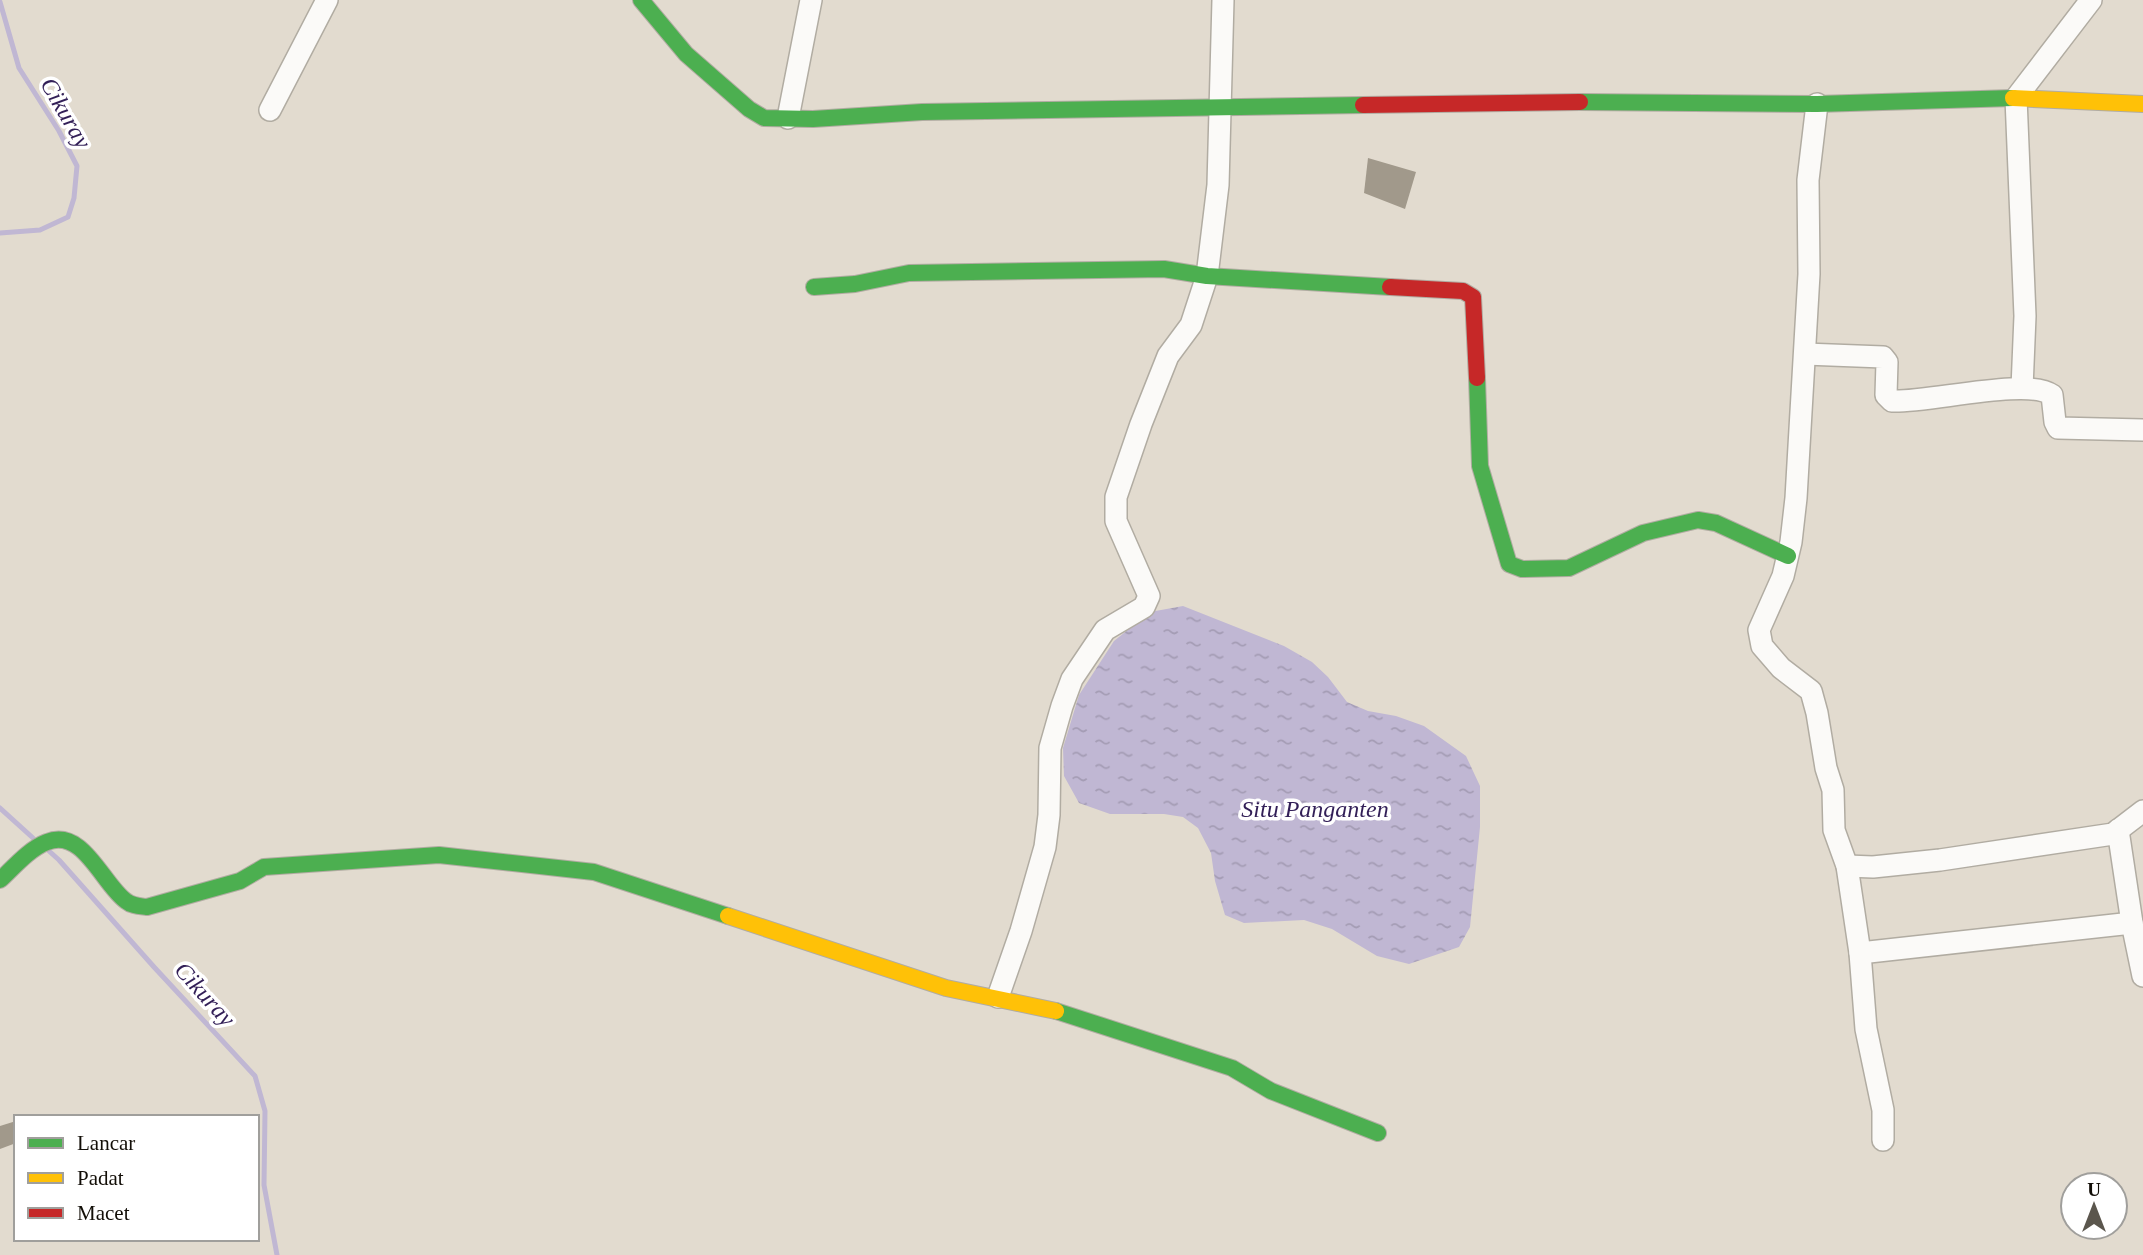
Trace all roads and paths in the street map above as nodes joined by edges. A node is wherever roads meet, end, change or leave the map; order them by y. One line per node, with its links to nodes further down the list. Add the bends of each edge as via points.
1 (327, 0): 10 (street)
2 (641, 0): 11 (street, via 686,54 749,109 764,118)
3 (811, 0): 11 (street)
4 (1223, 0): 9 (street)
5 (2091, 0): 6 (street)
6 (2015, 98): 7 (street); 8 (street); 15 (street, via 2025,316)
7 (1817, 104): 9 (street, via 1524,101); 14 (street, via 1808,180 1810,274)
8 (2143, 104)
9 (1221, 109): 11 (street); 12 (street)
10 (270, 110)
11 (788, 118)
12 (1207, 276): 13 (street, via 1164,270 909,273); 17 (street, via 1463,291 1474,297 1480,466 1505,558 1514,568 1569,568 1643,533 1698,520 1717,523); 25 (street, via 1191,325 1168,356 1116,497 1116,521 1148,601 1105,630 1072,679 1050,748 1045,847)
13 (814, 287)
14 (1805, 354): 15 (street, via 1883,357 1886,395 1892,401); 17 (street)
15 (2022, 388): 16 (street, via 2052,395 2058,428)
16 (2143, 430)
17 (1788, 556): 20 (street, via 1759,630 1762,646 1811,691 1833,790 1834,830)
18 (2143, 811): 19 (street)
19 (2118, 830): 20 (street, via 1940,860); 22 (street)
20 (1847, 866): 23 (street)
21 (0, 880): 25 (street, via 50,840 67,842 86,853 122,899 140,907 235,883 264,867 439,855 586,870 946,988)
22 (2132, 923): 23 (street); 24 (street)
23 (1860, 953): 27 (street, via 1866,1029 1883,1110)
24 (2143, 976)
25 (998, 998): 26 (street, via 1125,1032 1232,1068 1271,1091)
26 (1378, 1133)
27 (1883, 1140)

